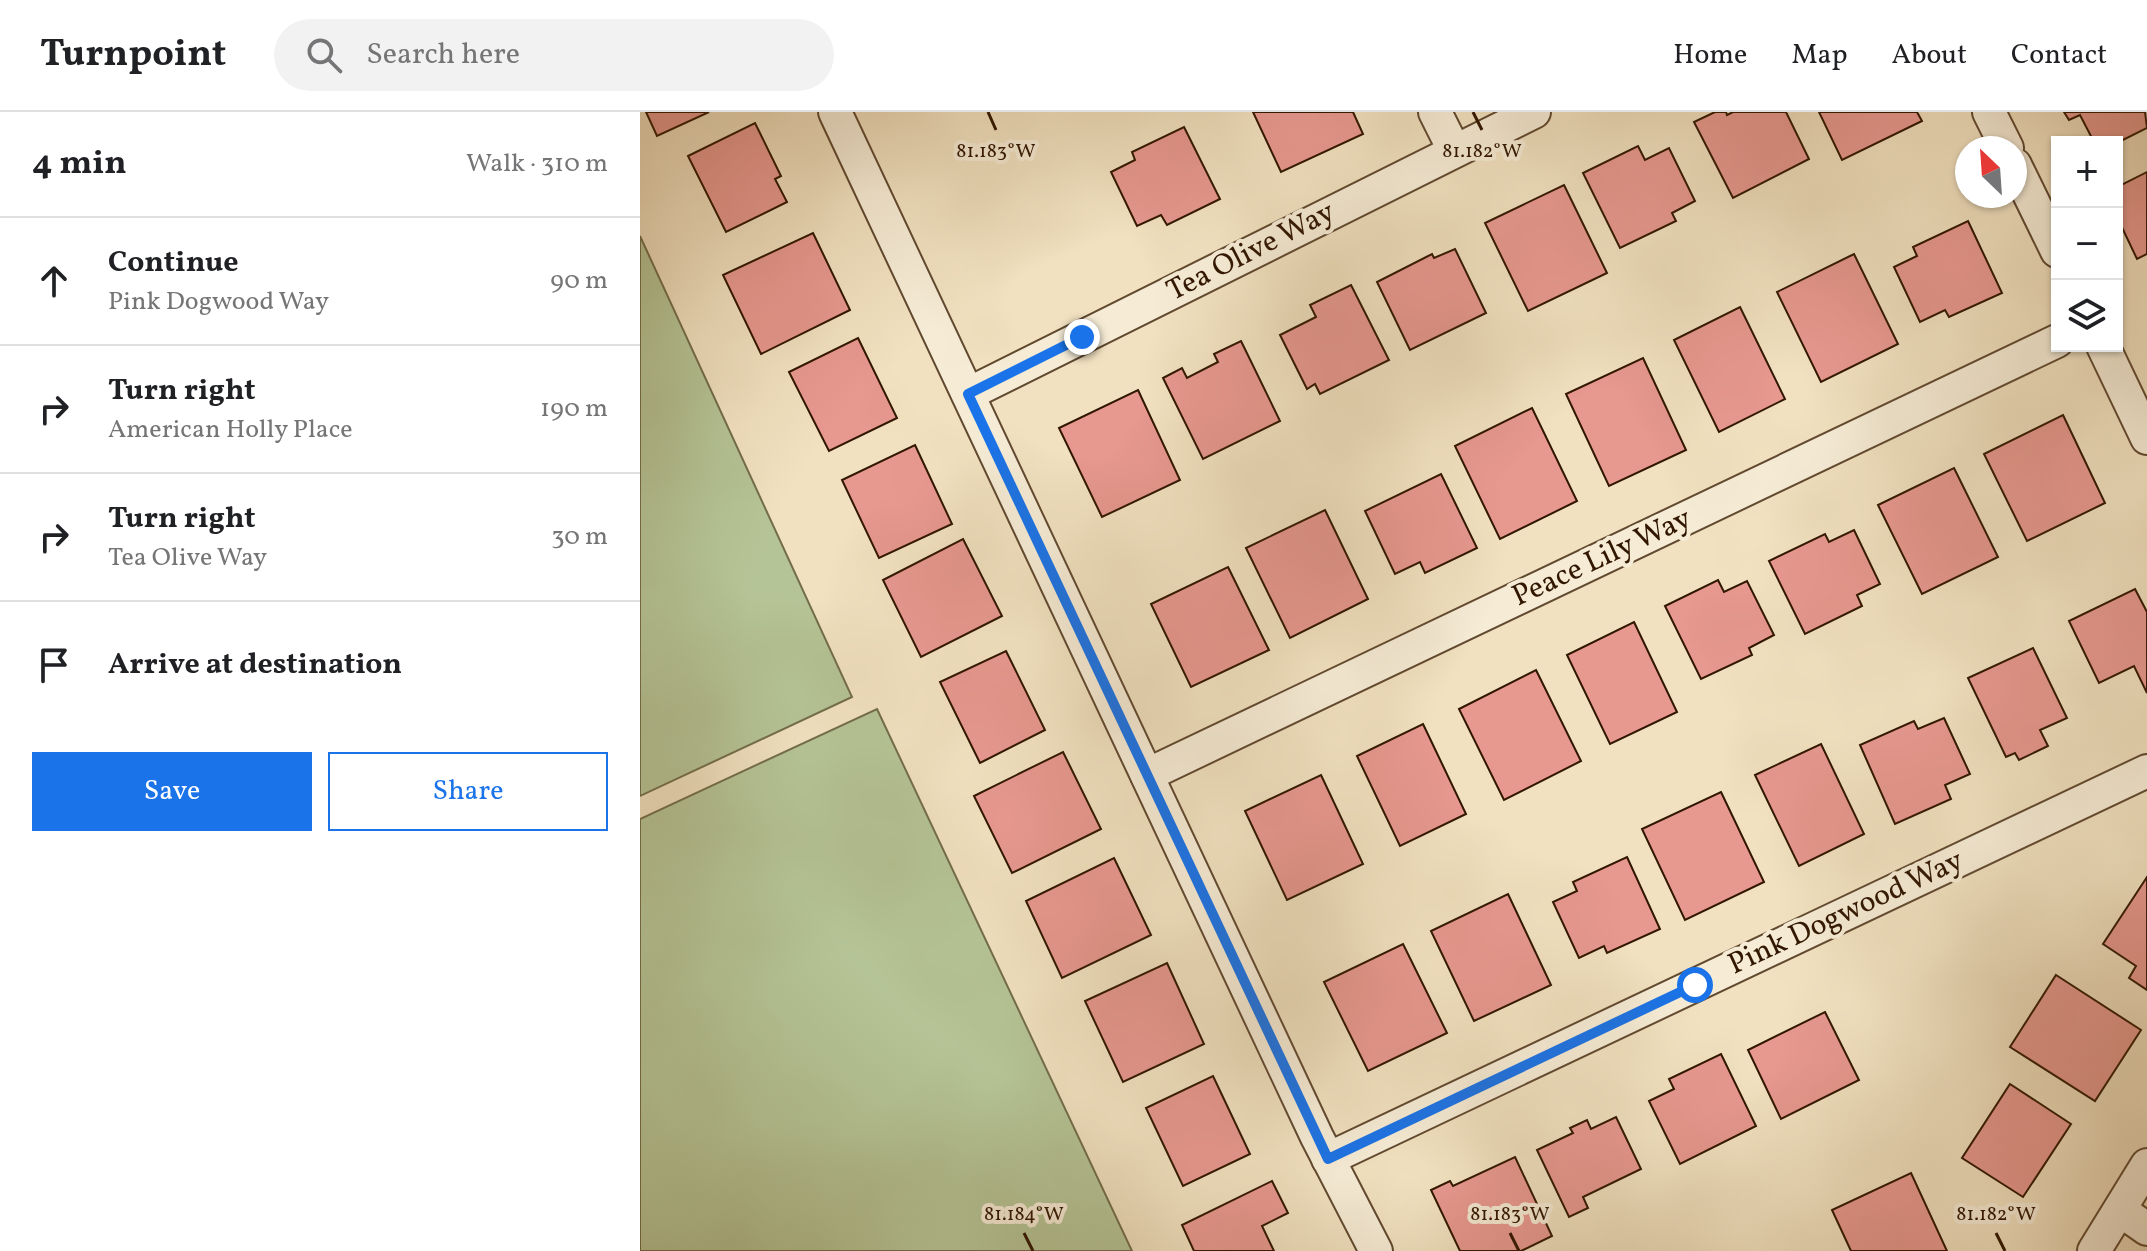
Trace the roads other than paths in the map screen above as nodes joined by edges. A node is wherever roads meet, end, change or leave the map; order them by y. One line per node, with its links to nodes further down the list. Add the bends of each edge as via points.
1 (835, 112): 11 (street)
2 (1435, 112): 6 (street)
3 (1534, 112): 6 (street, Tea Olive Way)
4 (1989, 112): 5 (street)
5 (2001, 136)
6 (1454, 150): 11 (street, Tea Olive Way)
7 (2027, 190): 8 (street)
8 (2051, 239)
9 (2051, 344): 14 (street, Peace Lily Way)
10 (2106, 352): 12 (street)
11 (968, 394): 14 (street)
12 (2147, 438)
13 (2147, 771): 15 (street, Pink Dogwood Way)
14 (1147, 775): 15 (street)
15 (1328, 1159): 19 (street)
16 (2147, 1165): 17 (street)
17 (2120, 1210): 18 (street); 20 (street)
18 (2147, 1229)
19 (1376, 1251)
20 (2094, 1251)

